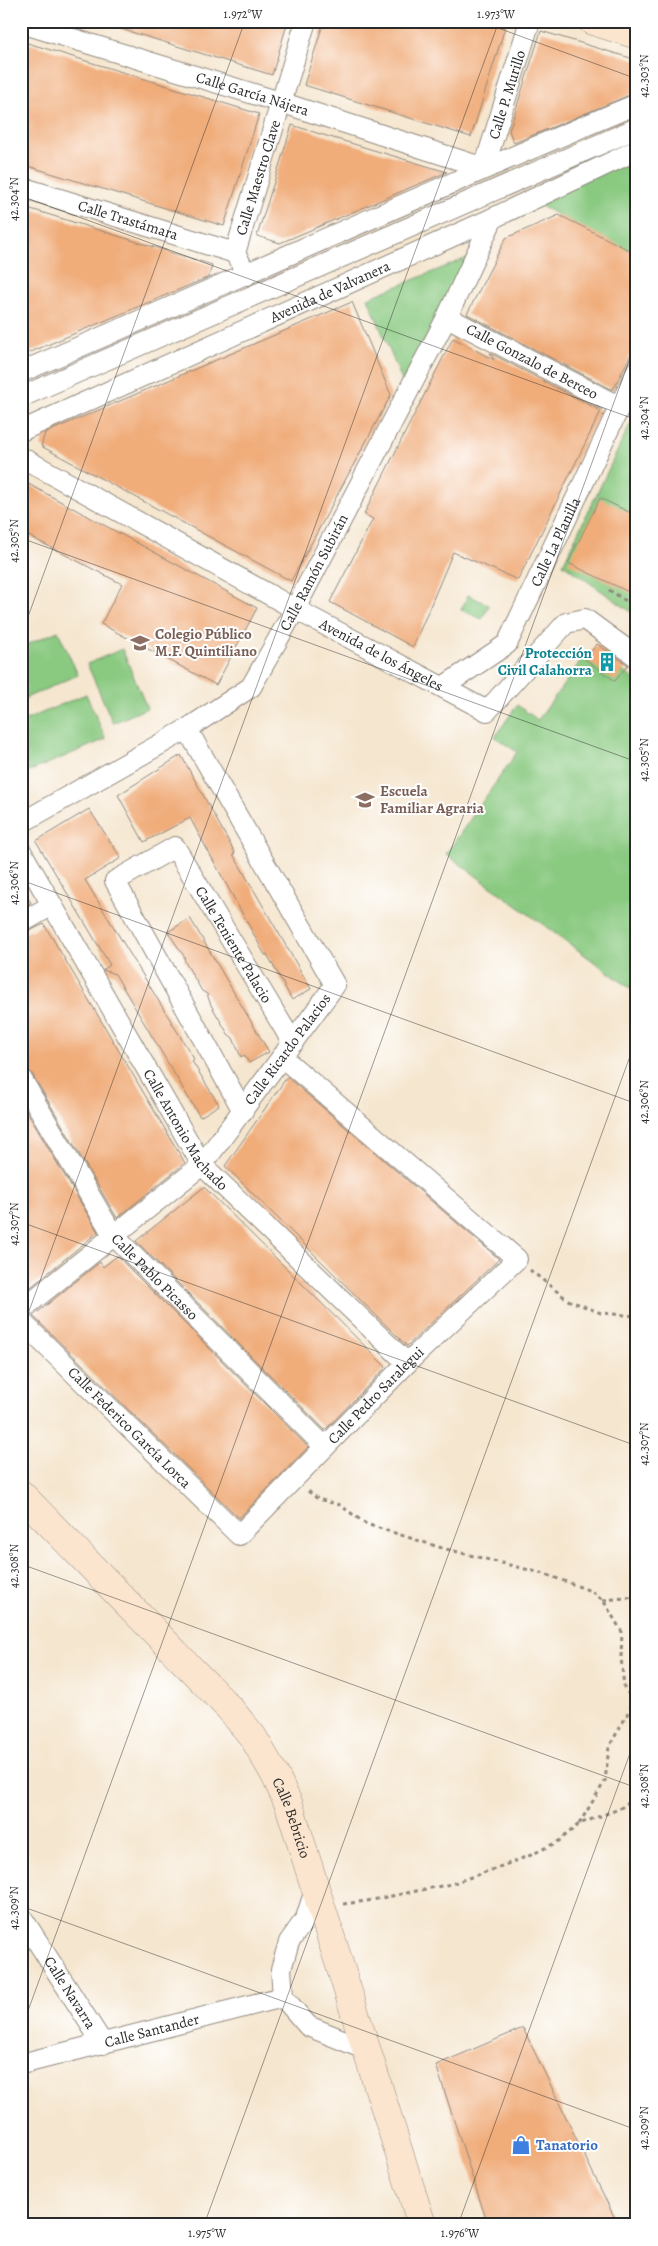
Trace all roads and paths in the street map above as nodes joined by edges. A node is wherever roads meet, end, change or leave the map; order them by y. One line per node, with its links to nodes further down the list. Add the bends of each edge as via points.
1 (306, 21): 6 (street, Calle Maestro Clave)
2 (530, 21): 10 (street, Calle P. Murillo)
3 (592, 21): 5 (street)
4 (21, 23): 6 (street, Calle García Nájera)
5 (637, 35)
6 (280, 102): 10 (street, Calle García Nájera); 13 (street, Calle Maestro Clave)
7 (637, 104): 10 (street)
8 (637, 128): 18 (street, Avenida de Valvanera)
9 (637, 150): 12 (street, Avenida de Valvanera)
10 (484, 168): 14 (street)
11 (21, 187): 13 (street, Calle Trastámara)
12 (493, 218): 15 (street, Calle Ramón Subirán); 20 (street, Avenida de Valvanera)
13 (235, 253): 14 (street, Calle Maestro Clave)
14 (247, 275): 17 (street)
15 (447, 317): 19 (street, Calle Gonzalo de Berceo); 24 (street, Calle Ramón Subirán)
16 (637, 370): 19 (street, Calle La Planilla)
17 (21, 372)
18 (21, 397)
19 (618, 406): 26 (street, Calle La Planilla, via 507,644)
20 (21, 431)
21 (21, 457): 24 (street, Avenida de los Ángeles)
22 (609, 590): 23 (path)
23 (637, 608)
24 (295, 609): 26 (street, Avenida de los Ángeles); 27 (street, Calle Ramón Subirán, via 251,687)
25 (637, 657): 26 (street, Avenida de los Ángeles, via 585,619 566,623 487,711)
26 (442, 687)
27 (187, 729): 28 (street, Calle Ramón Subirán); 32 (street, Calle Ricardo Palacios, via 335,985)
28 (21, 823)
29 (21, 850): 30 (street, Calle Antonio Machado)
30 (52, 905): 31 (street); 35 (street, Calle Antonio Machado)
31 (21, 923)
32 (288, 1050): 34 (street, Calle Ricardo Palacios); 34 (street, Calle Teniente Palacio, via 175,847 115,881); 37 (street, Calle Teniente Palacio)
33 (21, 1078): 36 (street, Calle Pablo Picasso)
34 (243, 1111): 35 (street, Calle Ricardo Palacios)
35 (202, 1165): 36 (street, Calle Ricardo Palacios); 41 (street, Calle Antonio Machado)
36 (113, 1235): 38 (street, Calle Ricardo Palacios); 42 (street, Calle Pablo Picasso)
37 (517, 1259): 39 (path, via 568,1300 601,1313); 41 (street, Calle Pedro Saralegui)
38 (21, 1310)
39 (637, 1316)
40 (21, 1321): 45 (street, Calle Federico García Lorca)
41 (407, 1364): 42 (street, Calle Pedro Saralegui)
42 (325, 1447): 43 (street, Calle Pedro Saralegui)
43 (292, 1481): 45 (street, Calle Pedro Saralegui); 47 (path, via 318,1499 340,1505 366,1524 442,1548 545,1574 591,1591)
44 (21, 1494): 53 (street, Calle Bebricio, via 184,1660 252,1736 289,1805)
45 (239, 1535)
46 (637, 1597): 47 (path)
47 (603, 1600): 49 (path, via 622,1632 624,1687)
48 (637, 1678): 49 (path)
49 (634, 1702): 50 (path); 52 (path, via 609,1747 605,1781)
50 (637, 1723)
51 (637, 1796): 52 (path, via 619,1809)
52 (578, 1824): 53 (path, via 559,1841 531,1855 451,1884 367,1901)
53 (319, 1897): 55 (street, via 289,1942 281,1969); 57 (street, Calle Bebricio)
54 (21, 1916): 56 (street, Calle Navarra)
55 (283, 1997): 56 (street, Calle Santander); 57 (street, via 308,2026)
56 (103, 2044): 58 (street, Calle Santander)
57 (367, 2050): 59 (street, Calle Bebricio)
58 (21, 2064)
59 (422, 2225)

